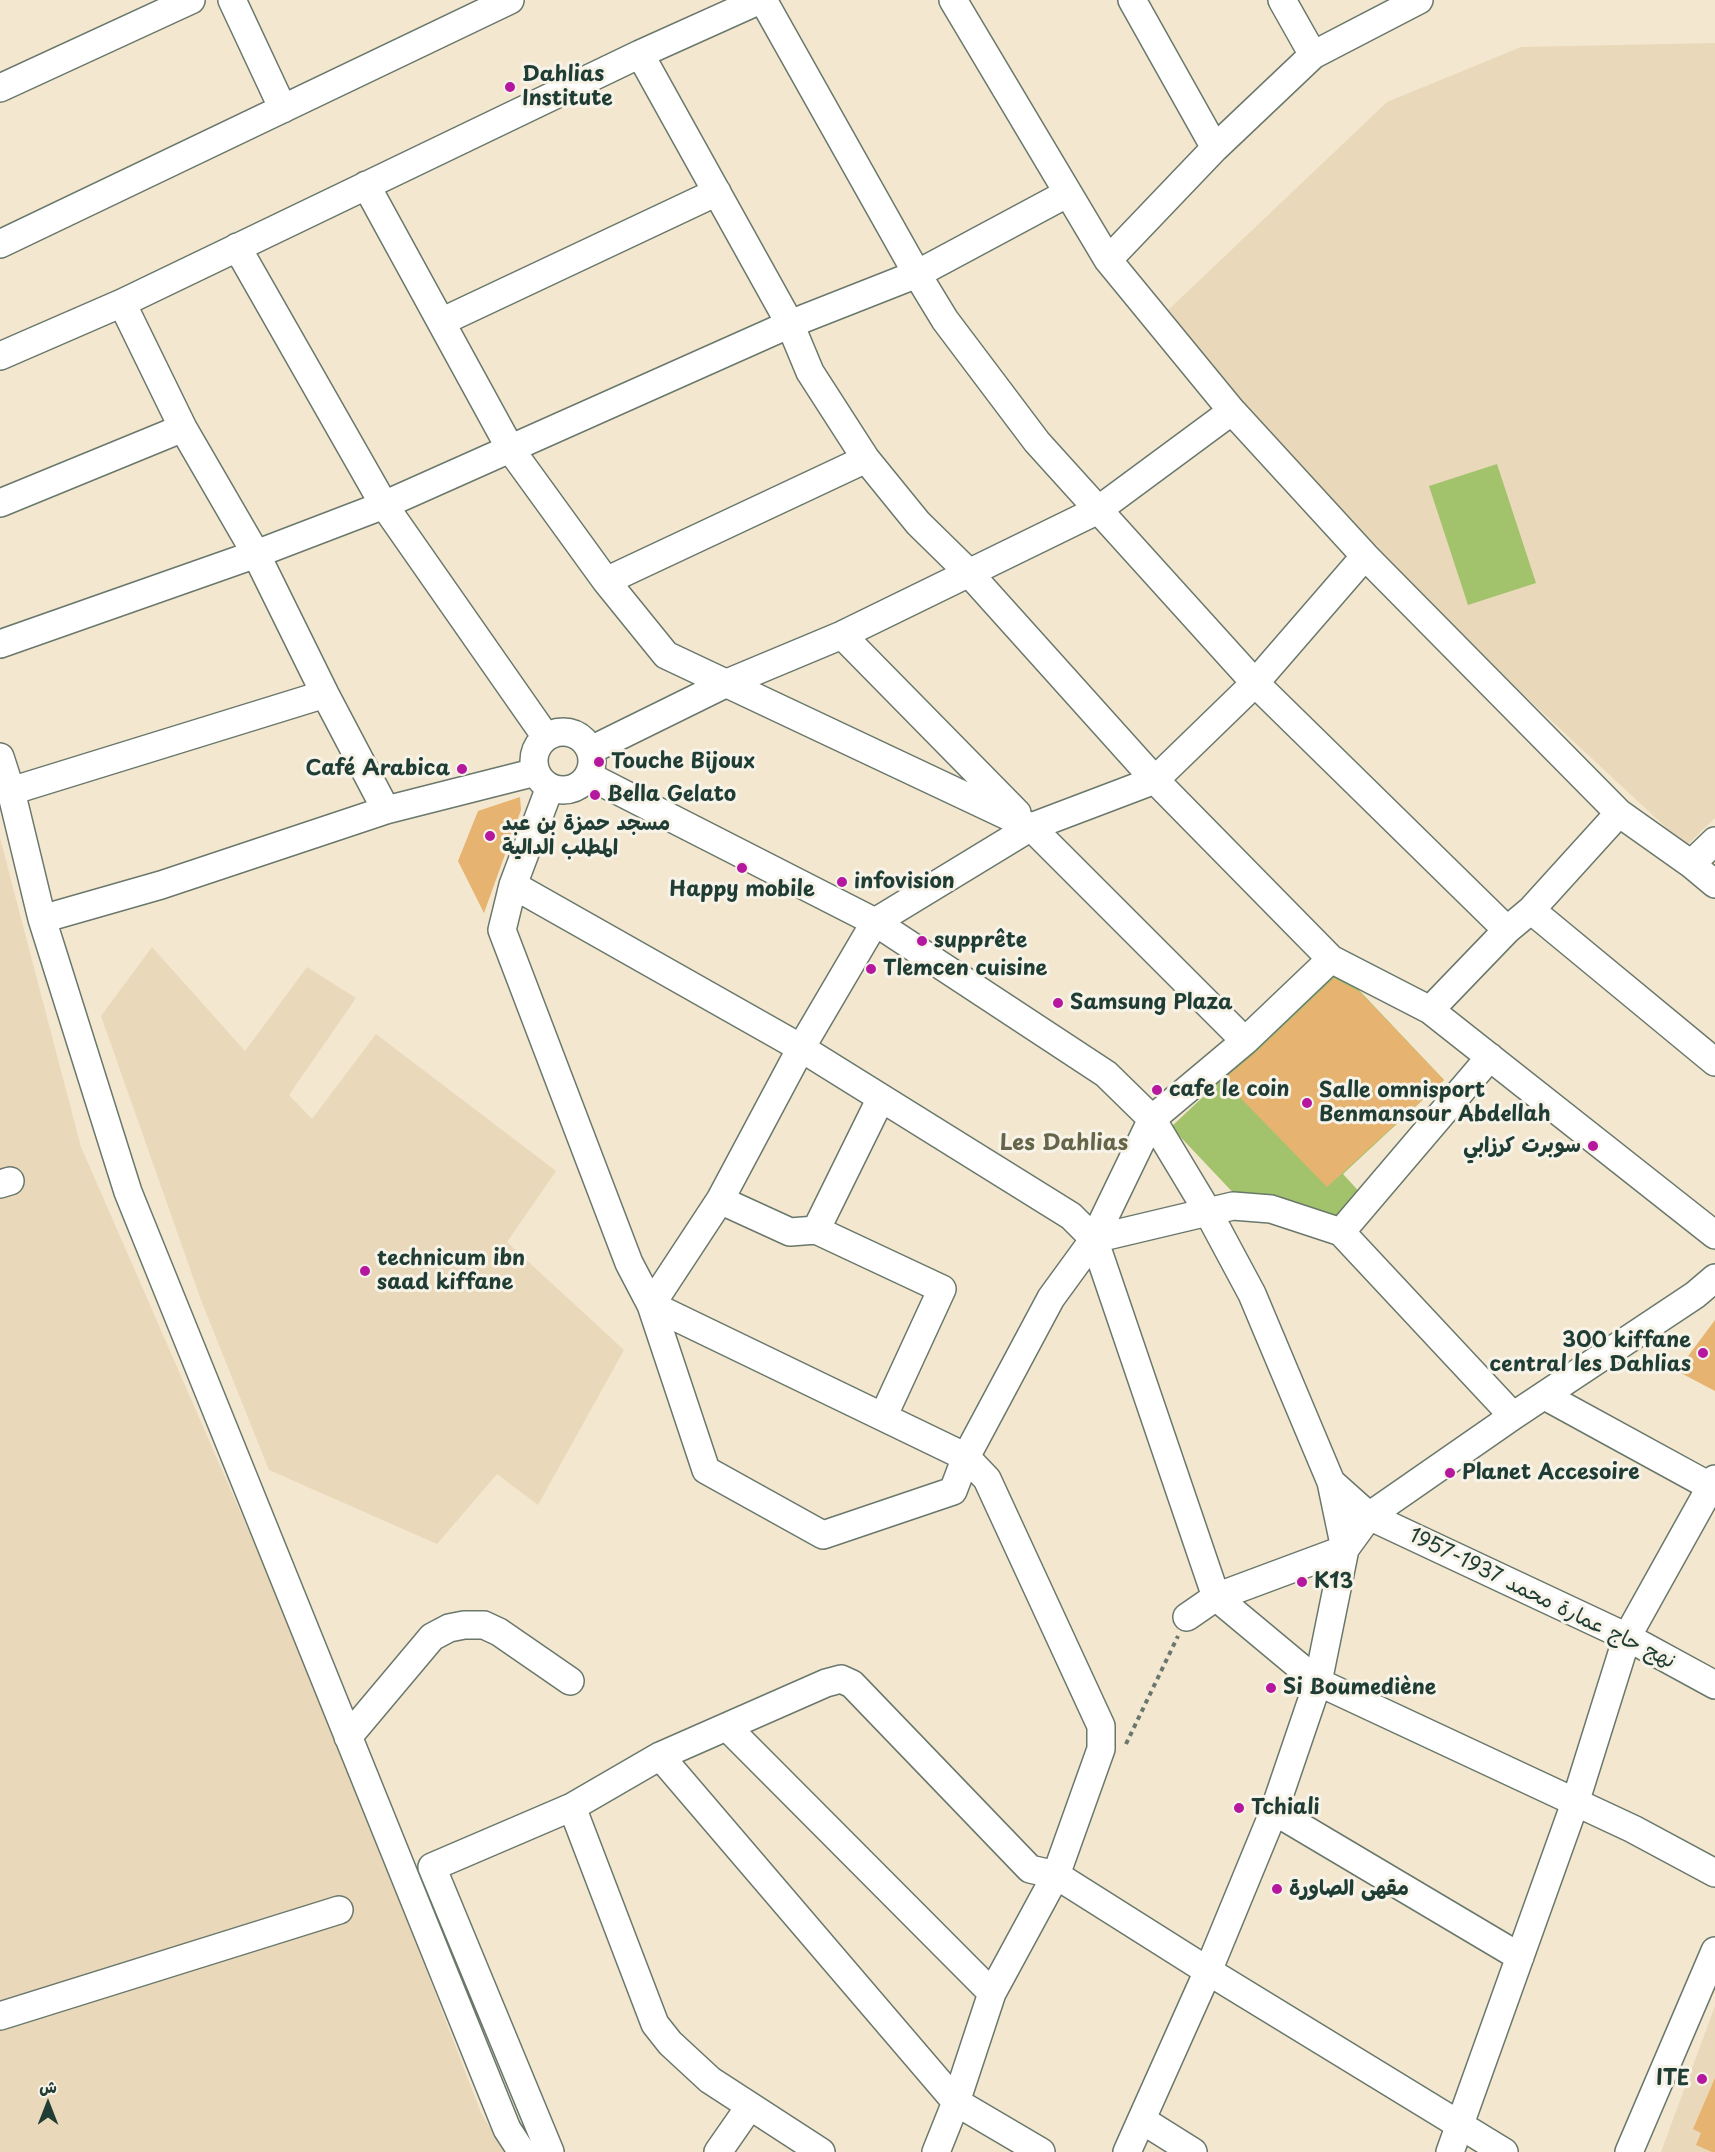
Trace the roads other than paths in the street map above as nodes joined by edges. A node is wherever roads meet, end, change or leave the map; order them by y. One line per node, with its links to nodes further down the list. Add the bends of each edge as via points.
1 (191, 0): 11 (street)
2 (232, 0): 12 (street)
3 (510, 0): 12 (street)
4 (761, 0): 9 (street); 20 (street)
5 (953, 0): 16 (street)
6 (1132, 0): 13 (street)
7 (1282, 0): 10 (street)
8 (1419, 0): 10 (street)
9 (640, 54): 14 (street); 15 (street)
10 (1313, 55): 13 (street)
11 (0, 88)
12 (283, 109): 17 (street)
13 (1215, 148): 19 (street)
14 (366, 184): 18 (street); 22 (street)
15 (717, 192): 22 (street); 23 (street)
16 (1068, 194): 19 (street); 20 (street)
17 (0, 244)
18 (237, 247): 21 (street); 30 (street)
19 (1108, 260): 25 (street)
20 (917, 274): 23 (street); 31 (street, via 945,320 1037,442)
21 (122, 303): 24 (street); 26 (street)
22 (441, 322): 27 (street)
23 (790, 324): 27 (street); 28 (street, via 810,372)
24 (0, 356)
25 (1232, 411): 31 (street); 33 (street)
26 (183, 428): 29 (street); 32 (street)
27 (511, 450): 30 (street); 35 (street)
28 (866, 459): 34 (street, via 918,522); 35 (street)
29 (0, 503)
30 (384, 505): 32 (street); 41 (street)
31 (1098, 510): 34 (street); 39 (street)
32 (256, 554): 37 (street); 40 (street)
33 (1365, 556): 39 (street); 48 (street)
34 (969, 573): 36 (street); 45 (street)
35 (606, 581): 38 (street, via 666,655)
36 (842, 635): 38 (street); 49 (street)
37 (0, 644)
38 (727, 683): 43 (street); 49 (street)
39 (1255, 683): 45 (street); 57 (street)
40 (325, 694): 46 (street); 47 (street)
41 (546, 738): 43 (street, via 562,732 579,736); 44 (street, via 535,753)
42 (0, 757): 46 (street)
43 (590, 763): 44 (street, via 576,788 558,790); 56 (street)
44 (543, 780): 47 (street); 53 (street)
45 (1155, 780): 49 (street); 58 (street)
46 (11, 791): 55 (street)
47 (386, 810): 55 (street, via 161,885)
48 (1619, 813): 51 (street); 54 (street)
49 (1031, 827): 56 (street); 60 (street)
50 (1715, 841): 51 (street)
51 (1690, 864): 52 (street)
52 (1715, 884)
53 (513, 885): 61 (street); 73 (street, via 502,930 629,1263)
54 (1531, 910): 57 (street); 63 (street)
55 (42, 919): 89 (street, via 128,1192)
56 (875, 922): 61 (street); 65 (street, via 1106,1074)
57 (1507, 930): 59 (street)
58 (1331, 958): 59 (street); 60 (street)
59 (1430, 1010): 62 (street)
60 (1245, 1041): 65 (street)
61 (801, 1048): 64 (street); 66 (street)
62 (1490, 1057): 69 (street); 70 (street)
63 (1715, 1062)
64 (881, 1098): 68 (street); 71 (street, via 1071,1216)
65 (1152, 1119): 67 (street); 71 (street)
66 (720, 1200): 68 (street, via 790,1232); 73 (street)
67 (1208, 1212): 69 (street, via 1233,1206 1271,1209); 71 (street); 78 (street, via 1252,1294)
68 (816, 1230): 76 (street, via 942,1289)
69 (1341, 1232): 75 (street)
70 (1715, 1235)
71 (1094, 1239): 77 (street, via 1050,1298); 82 (street)
72 (1708, 1293): 74 (street)
73 (651, 1305): 76 (street); 77 (street, via 706,1470 823,1535 953,1491)
74 (1545, 1396): 75 (street); 79 (street)
75 (1513, 1416): 80 (street)
76 (883, 1417): 77 (street)
77 (966, 1457): 95 (street, via 987,1479 1101,1726 1101,1749)
78 (1331, 1482): 80 (street, نهج حاج عمارة محمد 1937-1957); 81 (street)
79 (1714, 1485): 84 (street)
80 (1369, 1516): 81 (street); 84 (street, نهج حاج عمارة محمد 1937-1957)
81 (1345, 1549): 82 (street); 86 (street)
82 (1216, 1597): 83 (street); 86 (street)
83 (1187, 1617)
84 (1627, 1637): 87 (street, نهج حاج عمارة محمد 1937-1957); 91 (street)
85 (570, 1681): 89 (street, via 500,1632 484,1625 449,1628 432,1637)
86 (1318, 1682): 91 (street); 93 (street)
87 (1715, 1684)
88 (727, 1727): 90 (street); 95 (street, via 841,1679 852,1684 1030,1869); 100 (street)
89 (348, 1737): 106 (street, via 507,2129)
90 (660, 1756): 92 (street); 102 (street)
91 (1575, 1803): 94 (street); 98 (street)
92 (572, 1807): 103 (street, via 655,2024 710,2080); 107 (street, via 432,1867)
93 (1274, 1811): 98 (street); 99 (street)
94 (1715, 1873)
95 (1056, 1875): 99 (street); 100 (street)
96 (339, 1910): 101 (street)
97 (1715, 1951): 116 (street)
98 (1520, 1958): 105 (street)
99 (1208, 1971): 104 (street); 105 (street)
100 (992, 1993): 102 (street)
101 (0, 2016)
102 (956, 2102): 110 (street); 111 (street)
103 (750, 2106): 108 (street); 109 (street)
104 (1142, 2120): 112 (street); 113 (street)
105 (1461, 2126): 114 (street); 115 (street)
106 (522, 2152)
107 (550, 2152)
108 (718, 2152)
109 (820, 2152)
110 (936, 2152)
111 (1041, 2152)
112 (1127, 2152)
113 (1193, 2152)
114 (1450, 2152)
115 (1504, 2152)
116 (1629, 2152)

